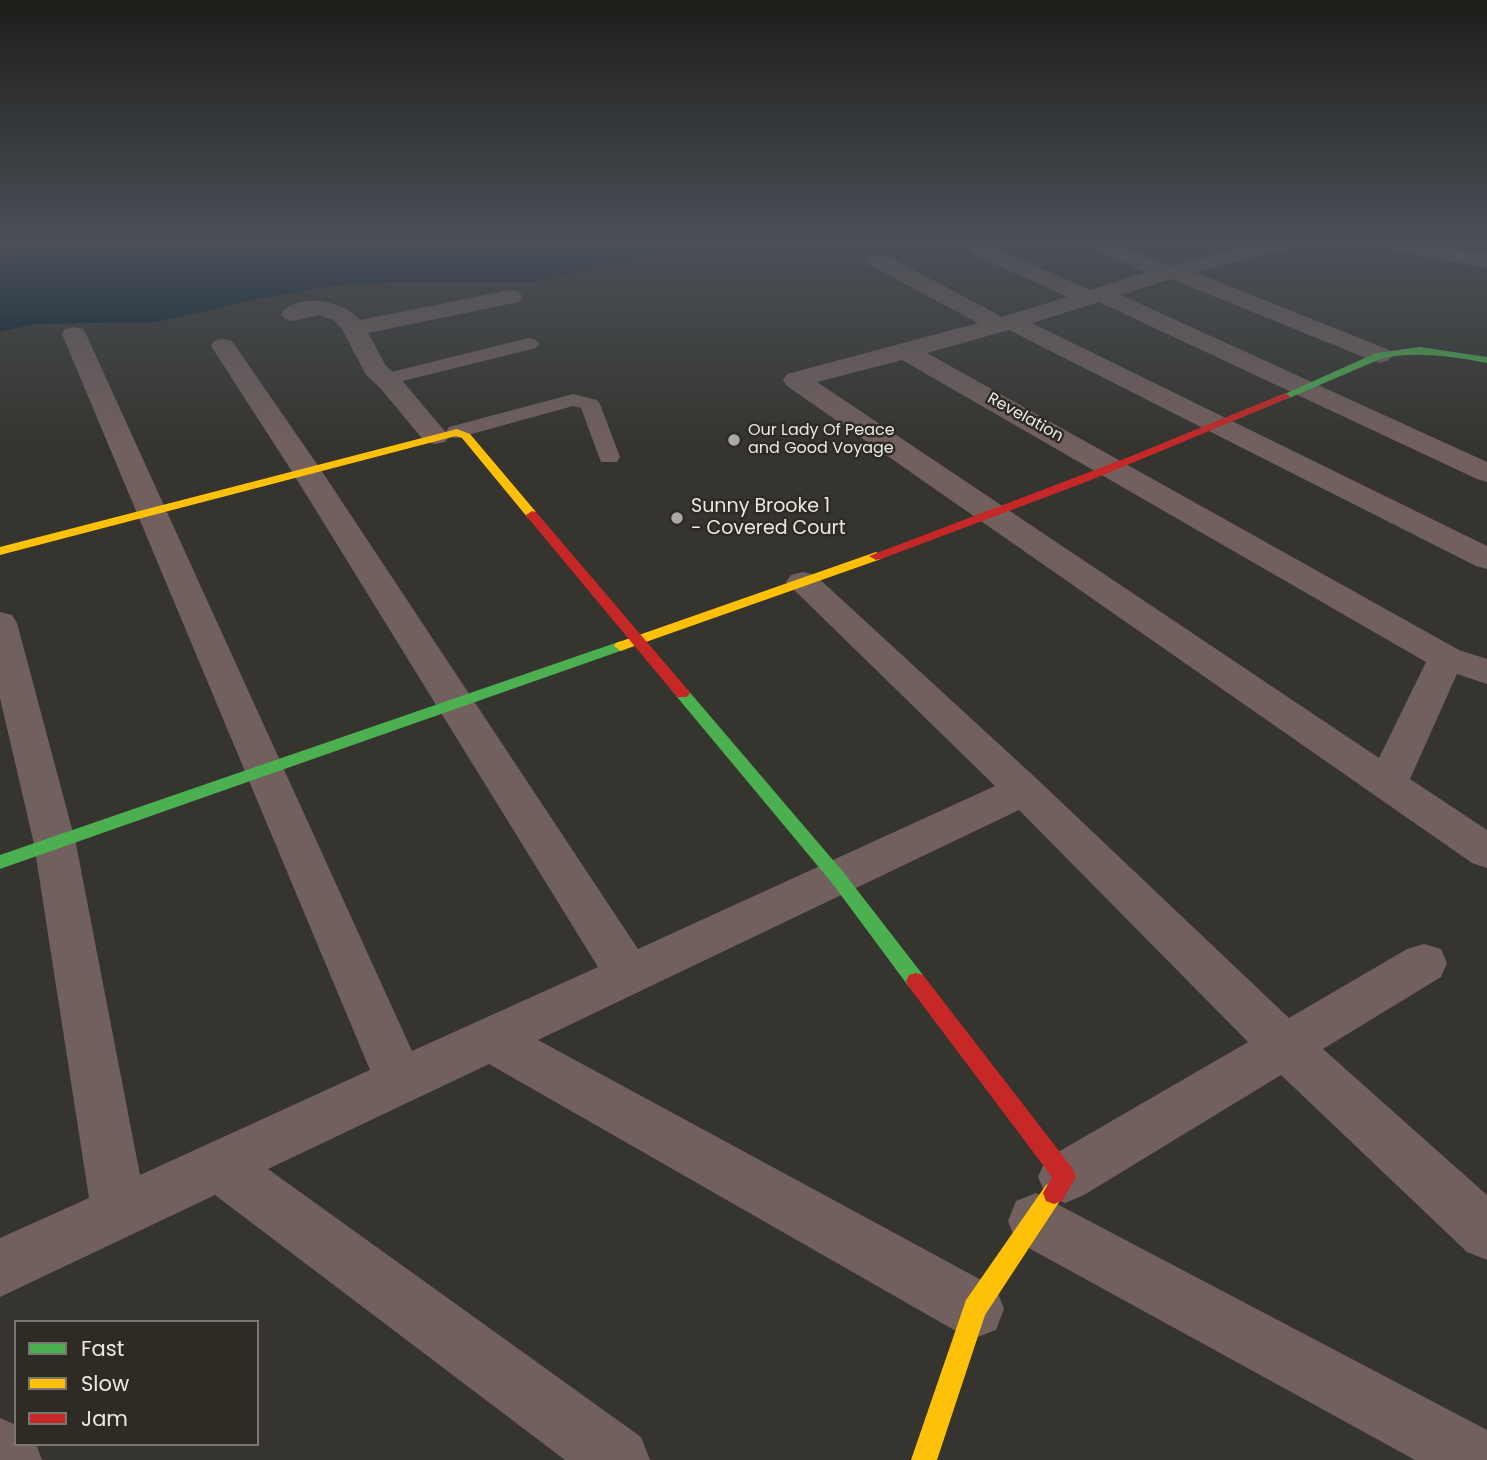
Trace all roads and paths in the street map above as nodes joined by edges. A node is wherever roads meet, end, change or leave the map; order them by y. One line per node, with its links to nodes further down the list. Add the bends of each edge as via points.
1 (299, 312): 8 (street)
2 (334, 312): 10 (street, via 349,320)
3 (437, 312): 10 (street)
4 (983, 312): 9 (street)
5 (1041, 312): 9 (street)
6 (1131, 312): 18 (street)
7 (1270, 312): 15 (street)
8 (293, 314)
9 (1005, 323): 14 (street); 19 (street)
10 (354, 329): 17 (street, via 375,370)
11 (74, 334): 25 (street)
12 (529, 344): 17 (lane)
13 (223, 346): 23 (street)
14 (905, 351): 22 (street, Revelation); 26 (street, via 796,380)
15 (1380, 355): 16 (street, via 1405,348); 18 (street)
16 (1487, 360)
17 (386, 379): 20 (street)
18 (1301, 388): 19 (street); 24 (street)
19 (1217, 426): 22 (street); 28 (street)
20 (446, 434): 21 (lane, via 583,400 590,404); 23 (street); 31 (street, via 466,436)
21 (609, 457)
22 (1113, 467): 26 (street); 32 (street, Revelation)
23 (306, 470): 25 (street); 34 (street)
24 (1487, 473)
25 (153, 510): 27 (street); 35 (street)
26 (990, 515): 29 (street); 36 (street)
27 (0, 551)
28 (1487, 559)
29 (803, 582): 31 (street); 37 (street)
30 (0, 623): 38 (street)
31 (639, 640): 34 (street); 41 (street)
32 (1446, 658): 33 (street, Revelation); 36 (street)
33 (1487, 672)
34 (454, 704): 35 (street); 43 (street)
35 (263, 771): 38 (street); 46 (street)
36 (1387, 784): 39 (street)
37 (1024, 790): 41 (street); 45 (street)
38 (55, 844): 40 (street); 49 (street)
39 (1487, 852)
40 (0, 862)
41 (838, 878): 43 (street); 48 (street)
42 (1424, 963): 45 (street)
43 (629, 975): 44 (street)
44 (491, 1040): 46 (street); 52 (street)
45 (1286, 1047): 48 (street); 50 (street)
46 (400, 1081): 47 (street)
47 (218, 1164): 49 (street); 55 (street)
48 (1050, 1199): 52 (street); 57 (street)
49 (119, 1213): 51 (street)
50 (1487, 1232)
51 (0, 1268)
52 (975, 1309): 56 (street)
53 (0, 1450): 54 (street)
54 (10, 1460)
55 (618, 1460)
56 (924, 1460)
57 (1479, 1460)

